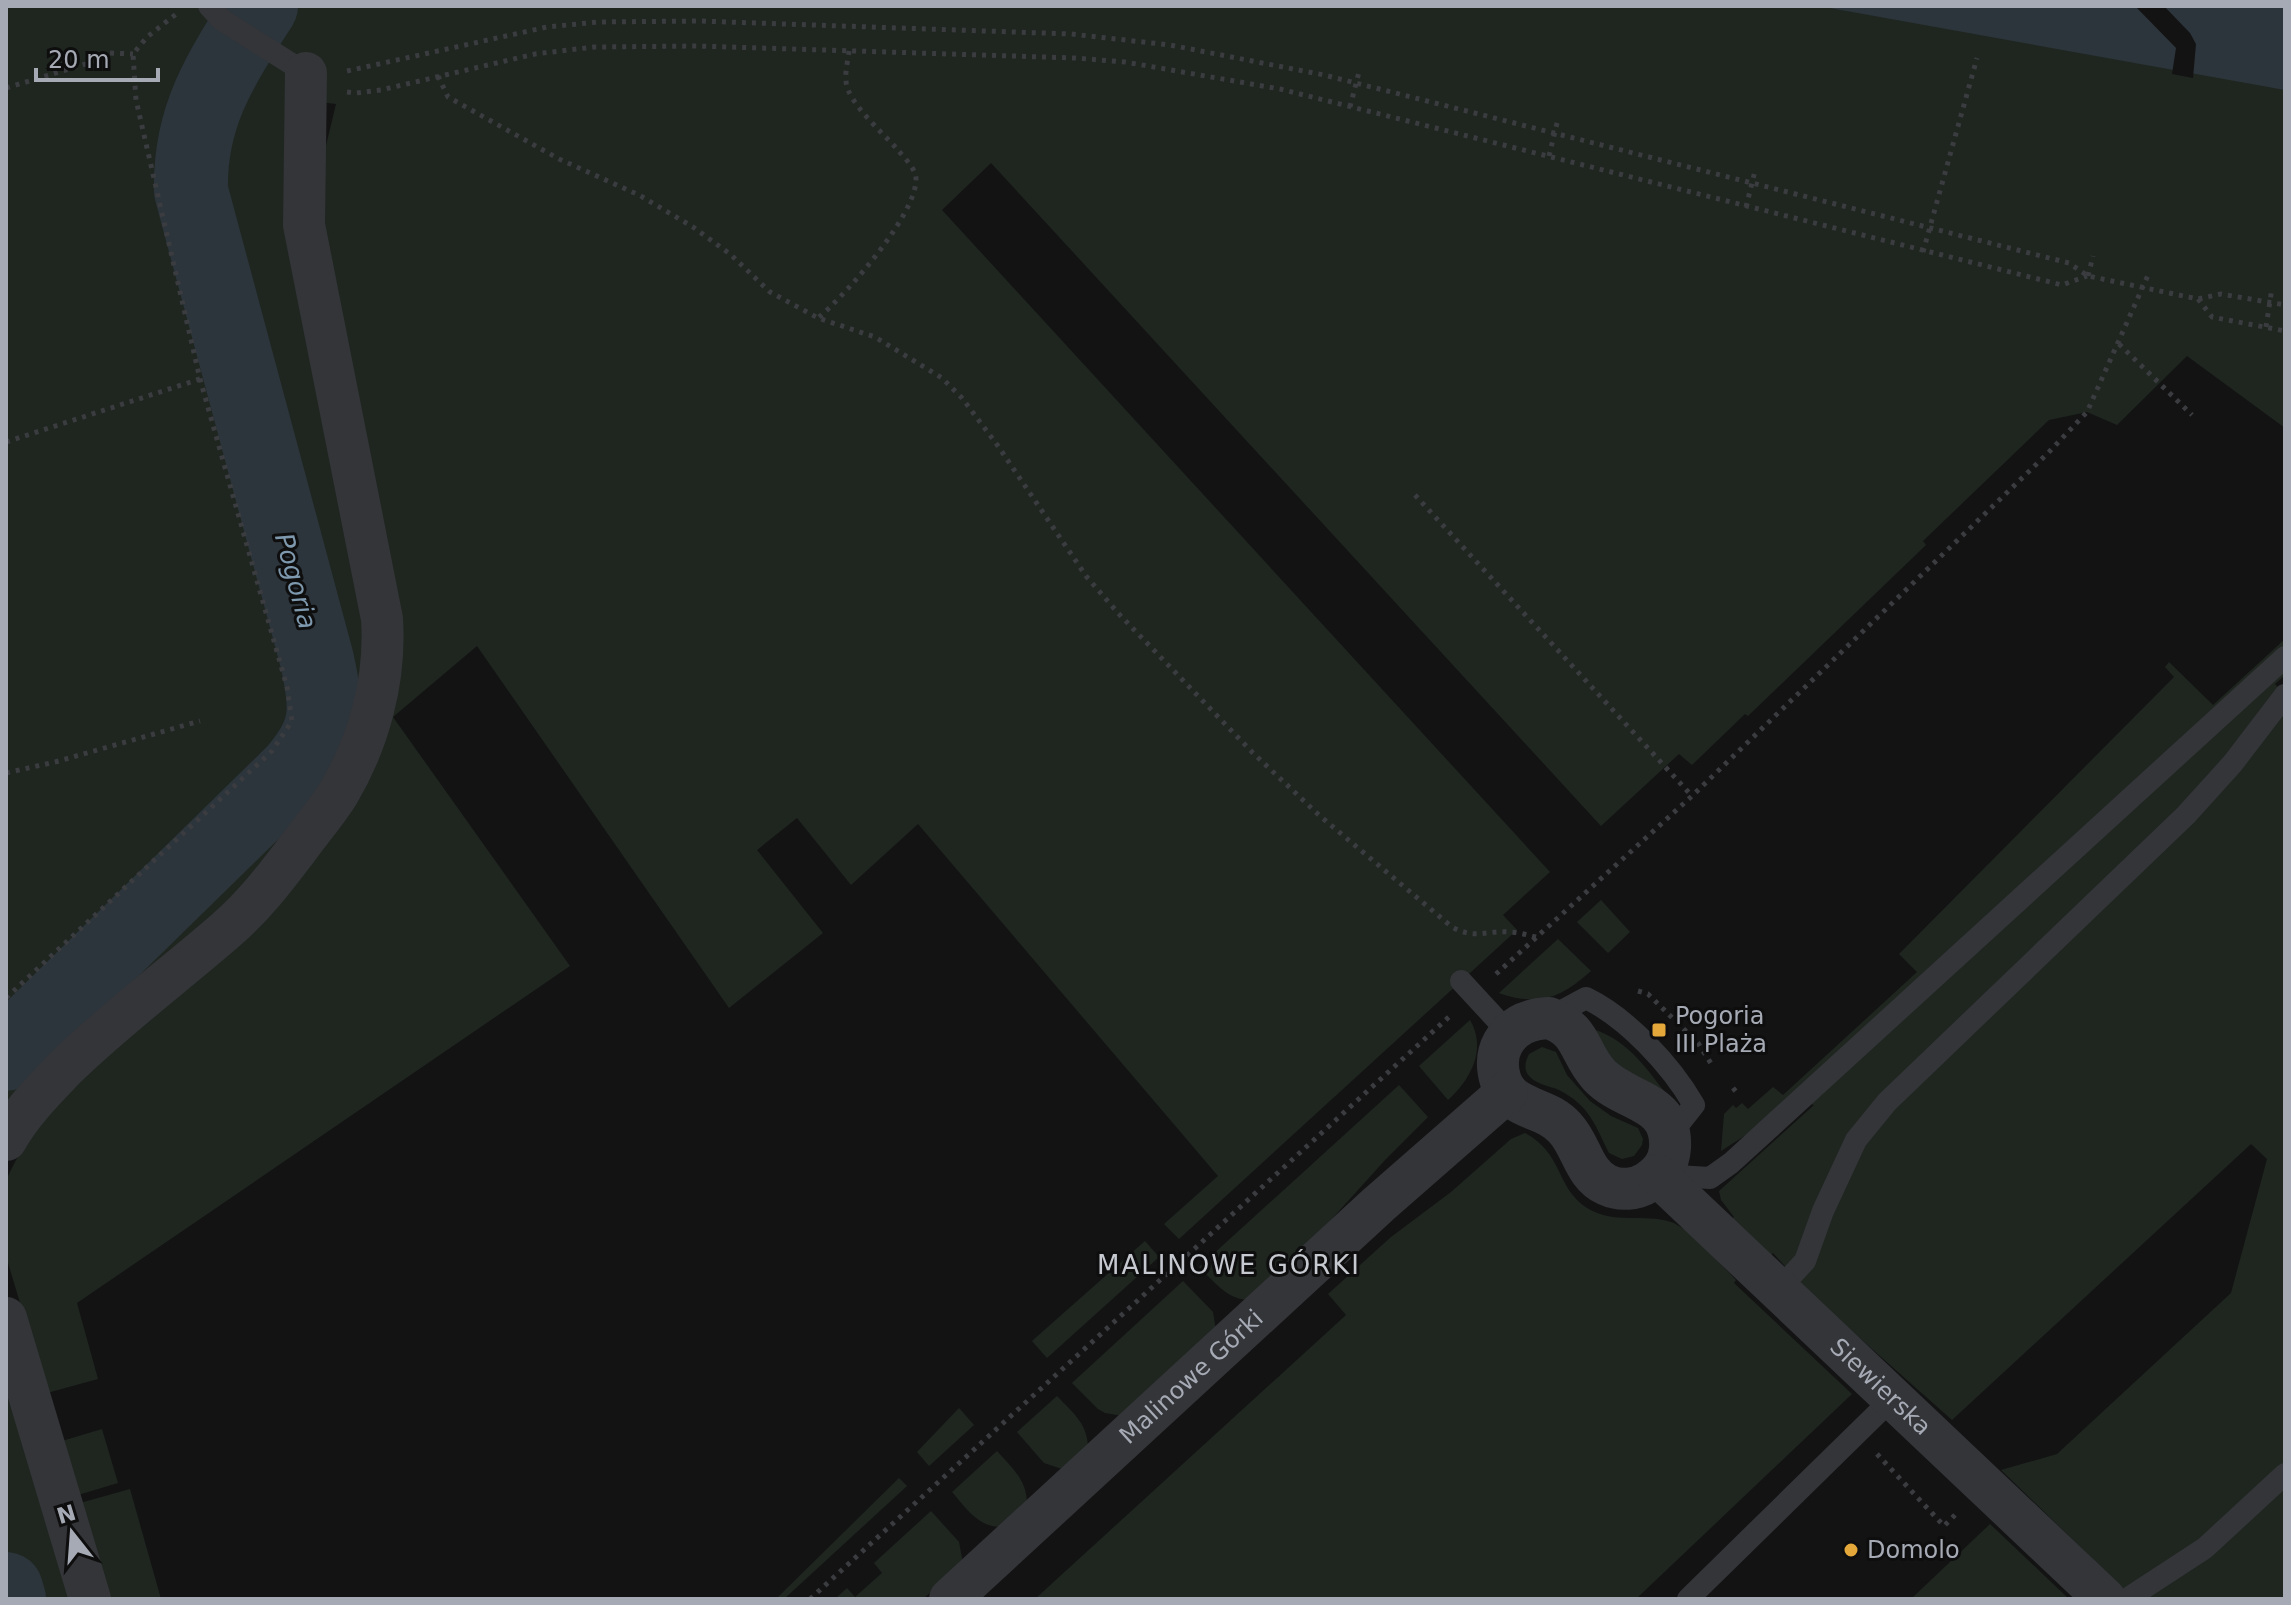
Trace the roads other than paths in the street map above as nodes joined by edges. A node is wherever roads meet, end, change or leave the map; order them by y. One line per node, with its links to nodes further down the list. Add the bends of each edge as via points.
1 (215, 13): 2 (lane)
2 (292, 64): 8 (street, via 305,236 382,619 382,663 371,717 336,797 259,897 76,1058)
3 (2285, 657): 9 (lane, via 1731,1163 1710,1178)
4 (2285, 695): 10 (lane, via 2186,815 1887,1102 1856,1140 1805,1261)
5 (1468, 988): 6 (lane)
6 (1509, 1033): 7 (street, via 1498,1057); 9 (street, via 1534,1019 1563,1023 1609,1085 1659,1113 1671,1134 1669,1155)
7 (1507, 1092): 9 (street, via 1559,1121 1589,1170 1609,1186 1636,1188); 15 (street, Malinowe Górki)
8 (6, 1140)
9 (1657, 1175): 10 (street, Siewierska)
10 (1779, 1289): 12 (street, Siewierska)
11 (6, 1318): 14 (street)
12 (1892, 1399): 16 (lane); 17 (street, Siewierska)
13 (2285, 1474): 18 (lane, via 2205,1548)
14 (90, 1599)
15 (950, 1599)
16 (1688, 1599)
17 (2105, 1599)
18 (2127, 1599)

